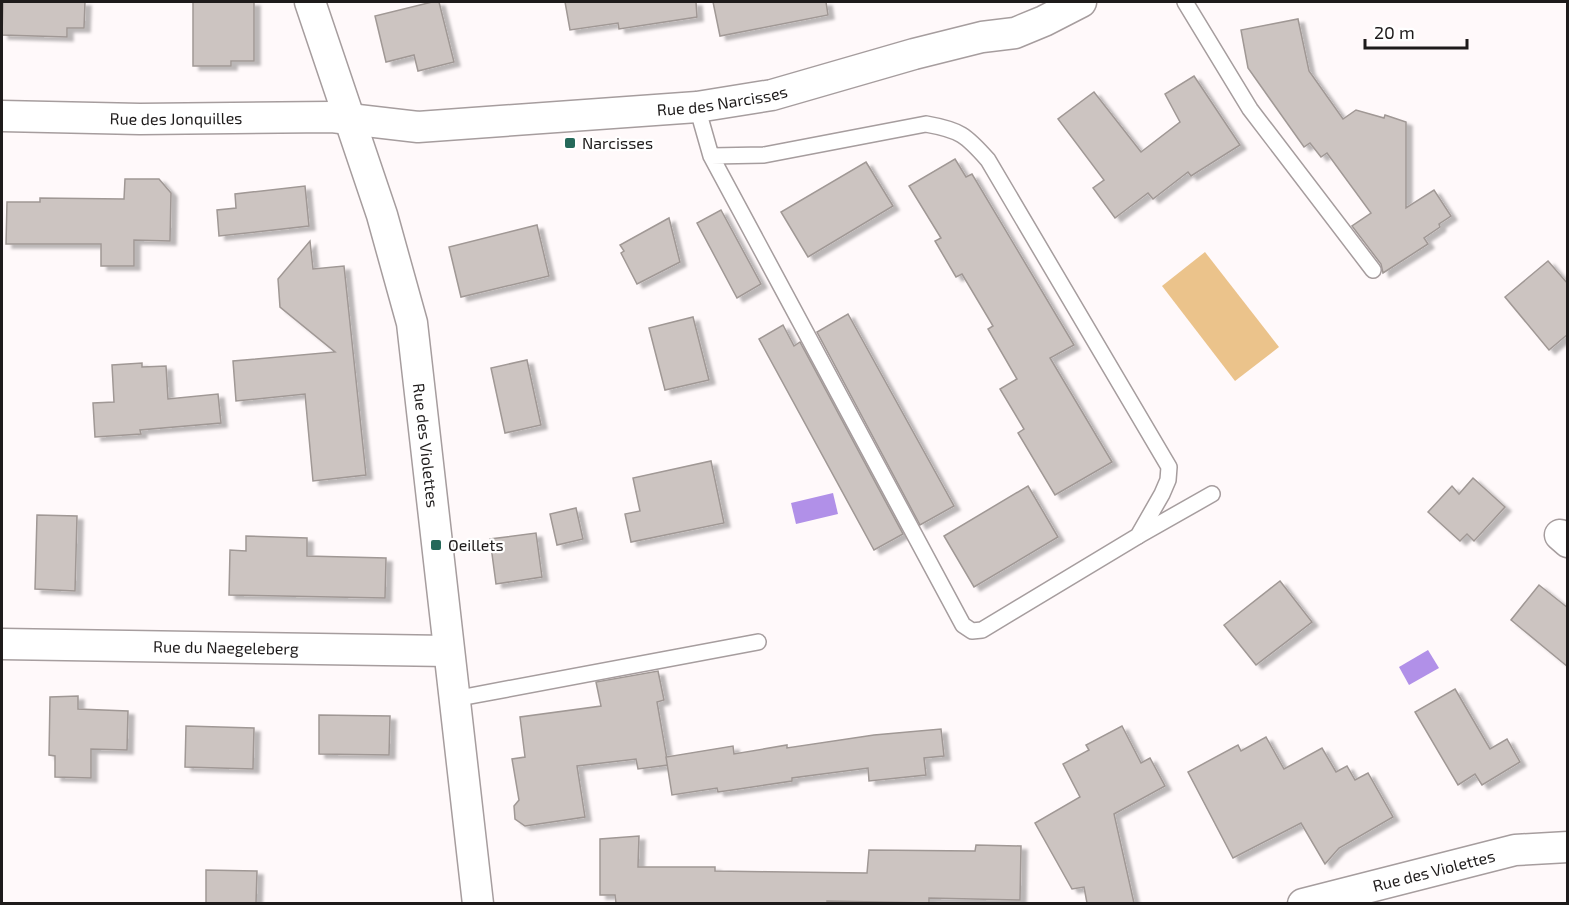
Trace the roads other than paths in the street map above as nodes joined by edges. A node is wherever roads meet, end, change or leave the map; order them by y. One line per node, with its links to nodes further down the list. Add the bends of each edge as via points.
1 (310, 2): 6 (street, Rue des Violettes)
2 (1081, 2): 4 (street, Rue des Narcisses, via 1015,33 914,54 772,95)
3 (1185, 2): 8 (lane, via 1250,109)
4 (697, 107): 6 (street, Rue des Narcisses, via 417,127); 7 (lane)
5 (2, 117): 6 (street, Rue des Jonquilles)
6 (349, 119): 13 (street, Rue des Violettes, via 382,215 412,323)
7 (711, 156): 10 (lane, via 764,155 926,124 952,129 972,142 988,160 1169,467 1162,494); 10 (lane, via 963,625 972,631 982,630)
8 (1373, 270)
9 (1212, 494): 10 (lane)
10 (1138, 536)
11 (758, 642): 14 (lane)
12 (2, 644): 13 (street, Rue du Naegeleberg)
13 (448, 651): 14 (street, Rue des Violettes)
14 (454, 699): 16 (street, Rue des Violettes)
15 (1568, 847): 17 (street, Rue des Violettes, via 1515,850)
16 (478, 903)
17 (1303, 903)

